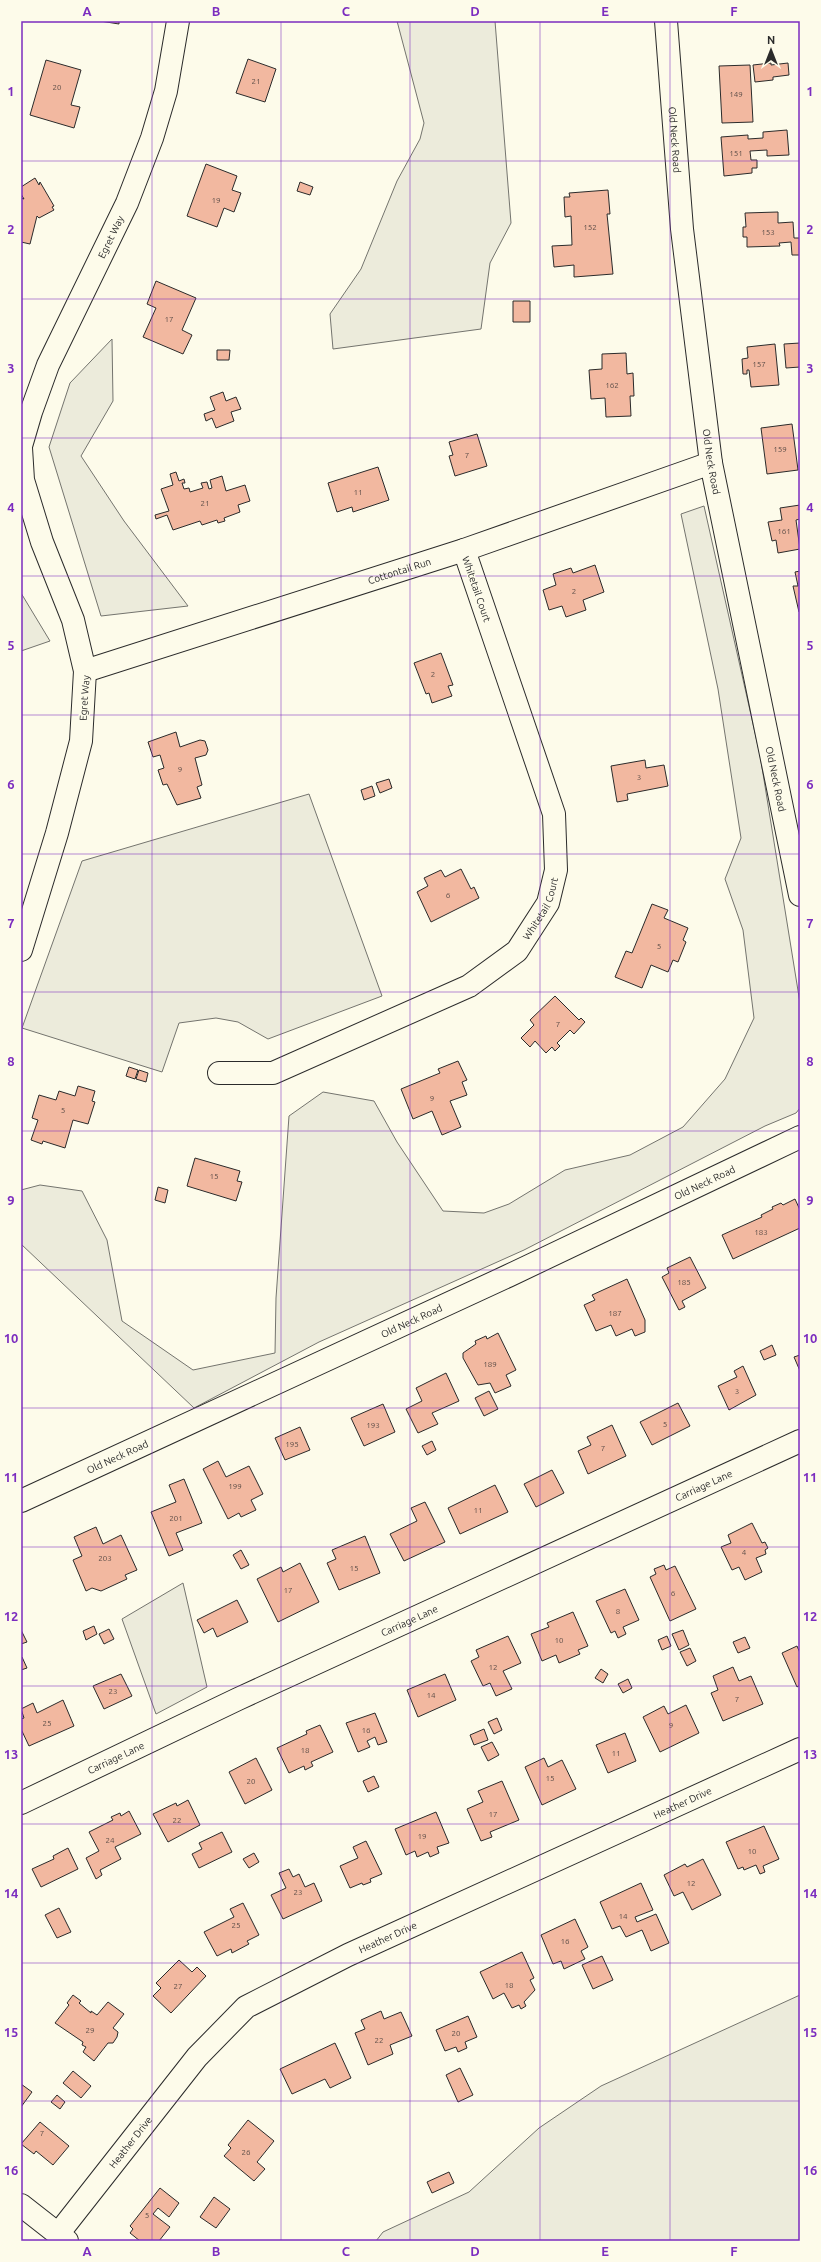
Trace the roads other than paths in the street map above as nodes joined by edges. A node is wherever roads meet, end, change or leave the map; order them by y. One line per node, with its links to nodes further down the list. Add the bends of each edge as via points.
1 (178, 21): 3 (street, Egret Way, via 166,91 152,138 127,203 48,365)
2 (666, 21): 4 (street, Old Neck Road, via 682,229)
3 (21, 447): 6 (street, Egret Way, via 23,480 44,548 73,620)
4 (711, 463): 5 (street, Cottontail Run); 7 (street, Old Neck Road)
5 (464, 550): 6 (street, Cottontail Run); 9 (street, Whitetail Court, via 554,814 556,870 548,903 517,951 470,986 274,1073)
6 (85, 671): 8 (street, Egret Way, via 81,741 57,833)
7 (800, 895)
8 (21, 950)
9 (219, 1073)
10 (800, 1137): 12 (street, Old Neck Road, via 508,1276)
11 (800, 1441): 14 (street, Carriage Lane, via 238,1699)
12 (21, 1501)
13 (800, 1750): 16 (street, Heather Drive, via 355,1952 246,2007 197,2057)
14 (21, 1803)
15 (21, 2204): 16 (street)
16 (62, 2237)

